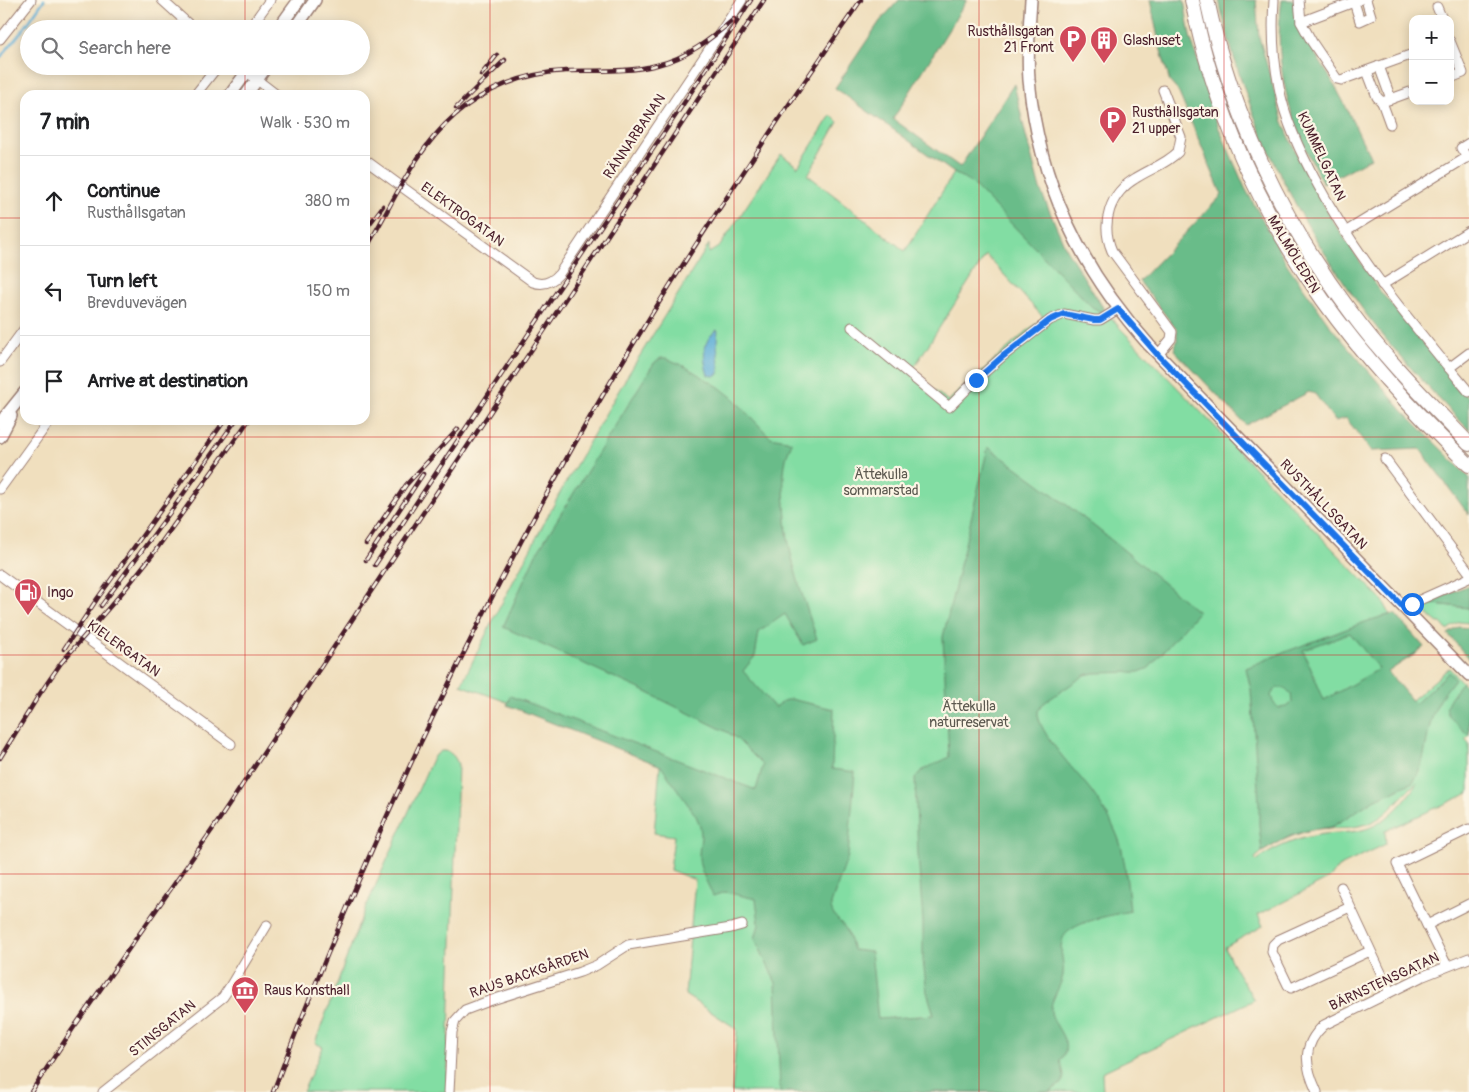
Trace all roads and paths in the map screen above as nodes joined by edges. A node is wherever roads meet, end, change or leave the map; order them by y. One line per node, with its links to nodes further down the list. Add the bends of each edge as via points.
1 (31, 0): 21 (street)
2 (162, 0): 16 (street)
3 (270, 0): 17 (street)
4 (299, 0): 18 (main road)
5 (315, 0): 19 (main road)
6 (742, 0): 46 (street, RÄNNARBANAN, via 559,274)
7 (1031, 0): 48 (main road, RUSTHÅLLSGATAN, via 1029,80 1043,159 1076,243)
8 (1192, 0): 63 (highway, MALMÖLEDEN, via 1211,74 1232,131 1287,244 1322,300 1370,361)
9 (1207, 0): 61 (highway, MALMÖLEDEN, via 1232,91 1265,171 1299,235 1366,332)
10 (1274, 0): 45 (street, KUMMELGATAN, via 1275,59 1284,108 1298,147)
11 (1299, 0): 20 (street)
12 (1366, 0): 13 (street, via 1372,16 1360,21)
13 (1356, 1): 20 (street)
14 (1437, 7): 15 (street)
15 (1440, 15)
16 (184, 20)
17 (256, 20)
18 (285, 20)
19 (301, 20)
20 (1301, 22): 25 (street, via 1337,78 1341,80)
21 (0, 39)
22 (1454, 50): 30 (street, via 1464,73)
23 (1409, 55): 24 (street)
24 (1379, 66): 25 (street); 38 (street)
25 (1367, 71): 39 (street, via 1376,97)
26 (211, 75): 32 (street)
27 (241, 75): 33 (main road)
28 (253, 75): 31 (street)
29 (261, 75): 31 (main road)
30 (1454, 75)
31 (258, 80): 34 (main road); 35 (street)
32 (199, 90)
33 (233, 90)
34 (250, 90)
35 (271, 90)
36 (1163, 90): 52 (street, via 1181,137 1178,152 1125,186 1111,204 1107,226 1112,251 1172,332)
37 (1409, 92): 38 (street)
38 (1391, 99): 39 (street)
39 (1382, 102): 40 (street)
40 (1390, 124)
41 (1469, 143): 42 (street, via 1461,148)
42 (1468, 157): 45 (street)
43 (370, 164): 46 (street, ELEKTROGATAN, via 532,282)
44 (1469, 231): 47 (street)
45 (1345, 232): 47 (street, KUMMELGATAN)
46 (546, 283)
47 (1382, 285): 54 (street, KUMMELGATAN)
48 (1118, 309): 49 (street, via 1100,320 1064,314 1050,320 1002,357 949,407); 52 (main road, RUSTHÅLLSGATAN)
49 (852, 327)
50 (20, 335): 53 (street)
51 (1469, 353): 54 (street)
52 (1158, 355): 68 (main road, RUSTHÅLLSGATAN)
53 (0, 362)
54 (1449, 368): 55 (street, KUMMELGATAN)
55 (1469, 392)
56 (20, 398): 57 (main road)
57 (15, 405): 58 (main road); 60 (main road)
58 (0, 422)
59 (46, 425): 64 (street)
60 (0, 437)
61 (1469, 444)
62 (1385, 459): 65 (street)
63 (1469, 465)
64 (0, 489)
65 (1469, 572)
66 (0, 575): 70 (street, KIELERGATAN)
67 (1469, 578): 68 (street)
68 (1404, 608): 69 (main road, RUSTHÅLLSGATAN)
69 (1469, 675)
70 (232, 744)
71 (1469, 829): 77 (street, via 1397,864)
72 (1340, 887): 74 (street)
73 (1469, 904): 77 (street)
74 (1350, 907): 78 (street); 78 (street, via 1278,940 1272,952 1292,988)
75 (267, 925): 82 (street, STINSGATAN, via 223,997)
76 (742, 925): 83 (street, RAUS BACKGÅRDEN, via 628,945 580,972 465,1010 455,1021 452,1032)
77 (1427, 925): 80 (street)
78 (1370, 951): 81 (street)
79 (1469, 958): 80 (street, BÄRNSTENSGATAN)
80 (1447, 966): 81 (street, BÄRNSTENSGATAN)
81 (1390, 992): 84 (street, BÄRNSTENSGATAN, via 1328,1022 1315,1033 1306,1056)
82 (103, 1092)
83 (449, 1092)
84 (1317, 1092)

